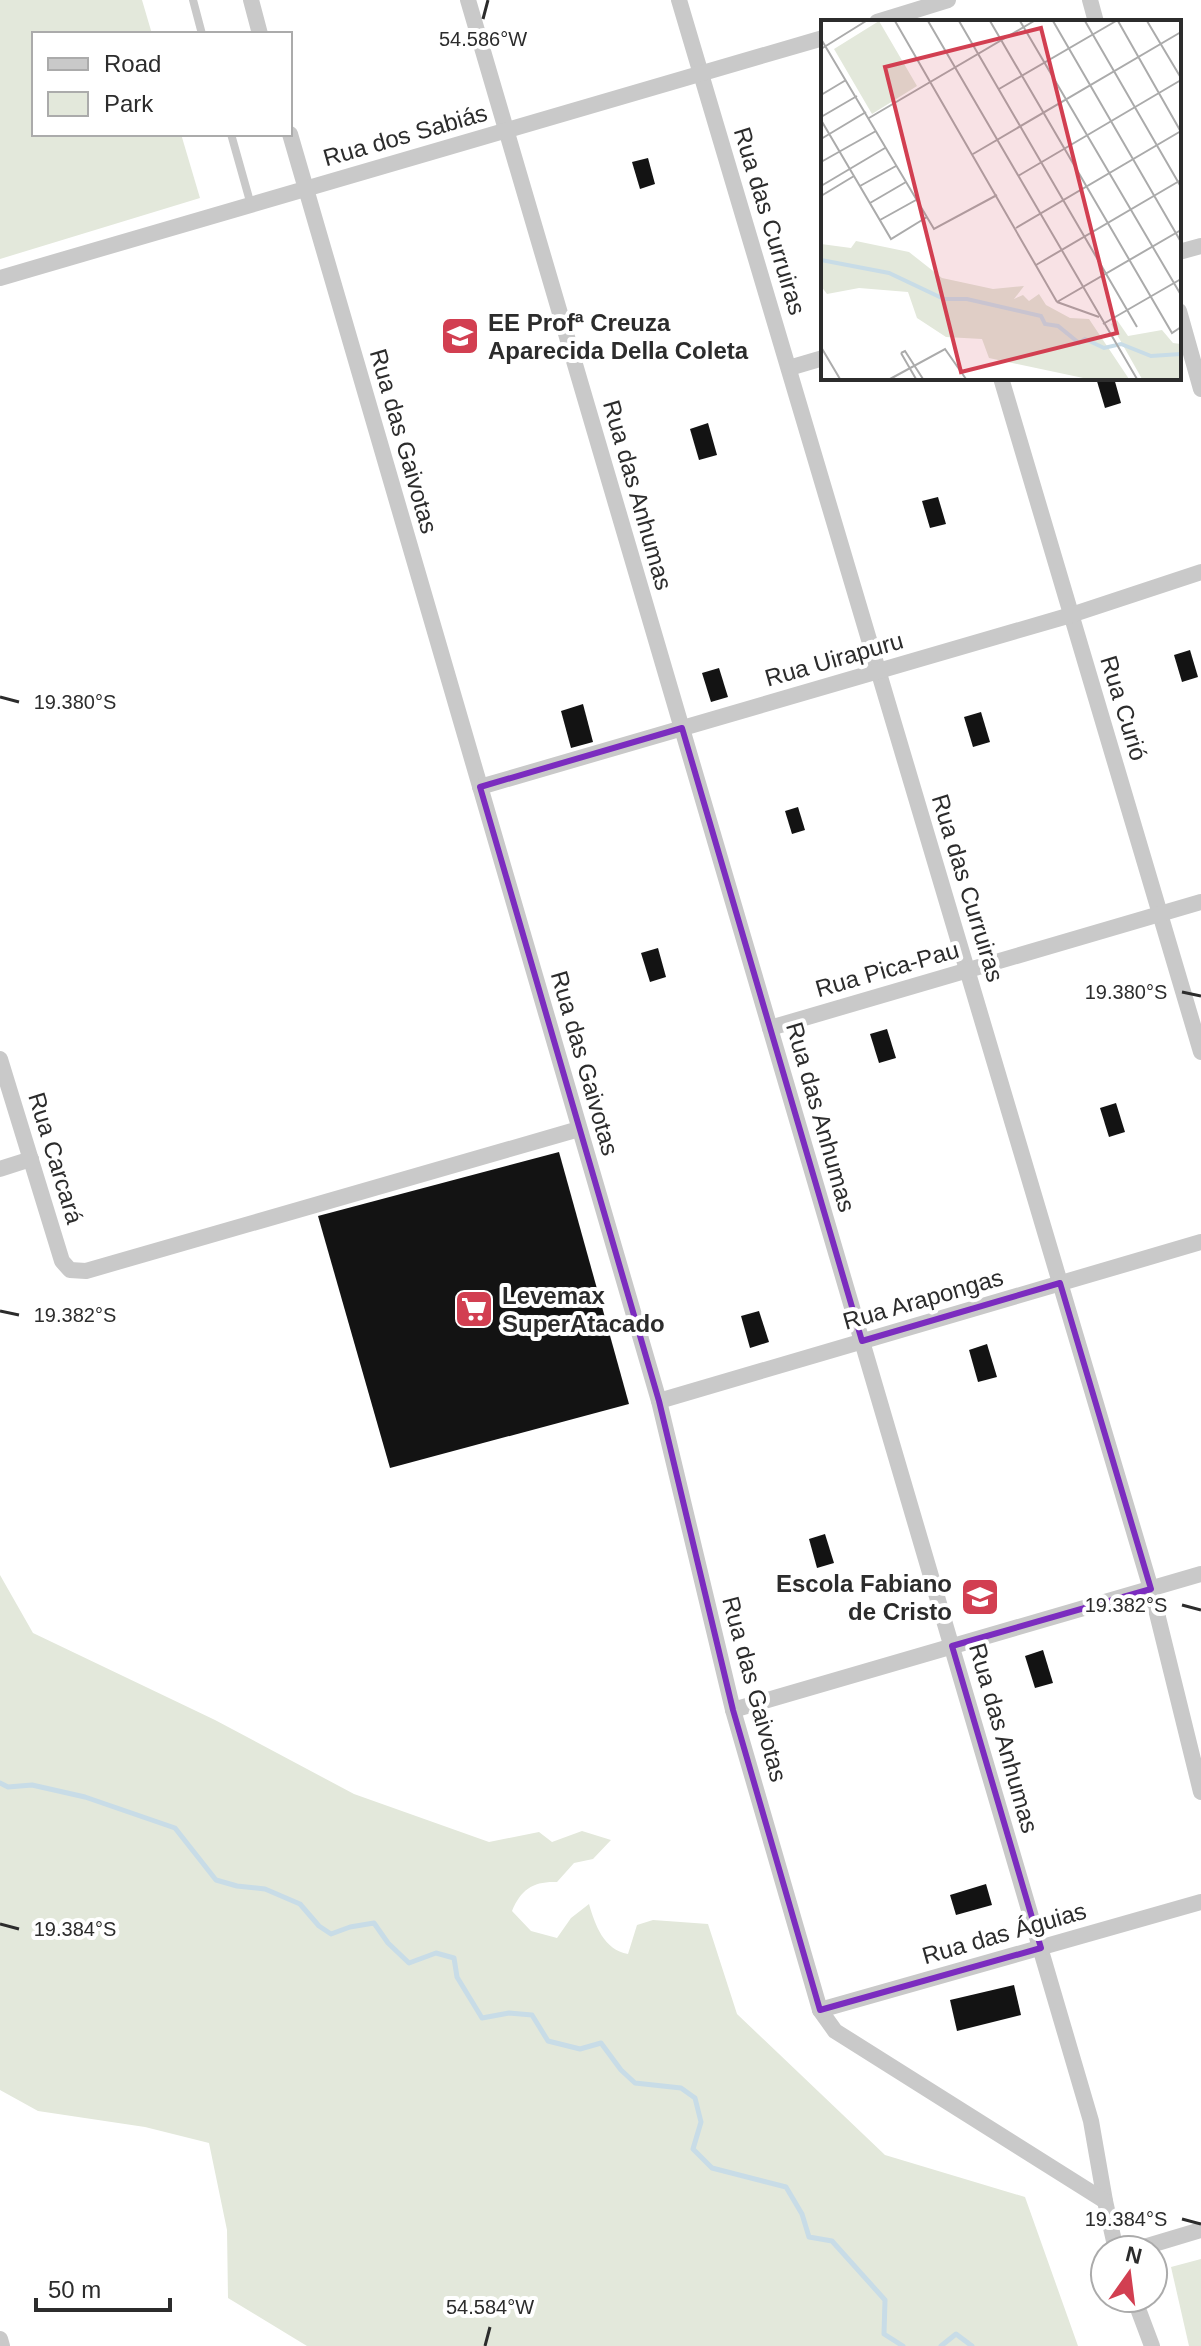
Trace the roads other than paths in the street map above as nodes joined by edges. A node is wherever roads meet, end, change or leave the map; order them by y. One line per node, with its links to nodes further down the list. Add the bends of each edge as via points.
1 (193, 0): 10 (lane)
2 (251, 0): 11 (street)
3 (468, 0): 14 (street, Rua das Anhumas)
4 (679, 0): 13 (street, Rua das Curruiras)
5 (889, 0): 8 (street)
6 (948, 0): 8 (street)
7 (1090, 0): 9 (street)
8 (895, 19)
9 (1095, 20)
10 (201, 32)
11 (259, 32)
12 (821, 39): 13 (street, Rua dos Sabiás)
13 (701, 73): 14 (street, Rua dos Sabiás); 24 (street, Rua das Curruiras)
14 (506, 130): 17 (street, Rua dos Sabiás); 30 (street, Rua das Anhumas)
15 (232, 136): 18 (lane)
16 (291, 136): 17 (street, Rua das Gaivotas)
17 (306, 189): 18 (street, Rua dos Sabiás); 31 (street, Rua das Gaivotas)
18 (251, 205): 21 (street, Rua dos Sabiás)
19 (1201, 246): 20 (street)
20 (1181, 251)
21 (0, 278)
22 (1181, 318): 26 (street)
23 (821, 359): 24 (street)
24 (789, 368): 29 (street, Rua das Curruiras)
25 (1002, 380): 28 (street, Rua Curió)
26 (1201, 389)
27 (1201, 572): 28 (street, Rua Uirapuru)
28 (1071, 615): 29 (street, Rua Uirapuru); 33 (street, Rua Curió)
29 (879, 671): 30 (street, Rua Uirapuru); 34 (street, Rua das Curruiras)
30 (682, 728): 31 (street, Rua Uirapuru); 35 (street, Rua das Anhumas)
31 (480, 787): 38 (street, Rua das Gaivotas)
32 (1201, 902): 33 (street, Rua Pica-Pau)
33 (1160, 914): 34 (street, Rua Pica-Pau); 36 (street, Rua Curió)
34 (967, 971): 35 (street, Rua Pica-Pau); 42 (street, Rua das Curruiras)
35 (770, 1028): 43 (street, Rua das Anhumas)
36 (1201, 1052)
37 (0, 1059): 39 (street, Rua Carcará)
38 (579, 1129): 39 (street, Rua Carcará, via 86,1271 70,1270 62,1261); 44 (street, Rua das Gaivotas)
39 (31, 1159): 40 (street)
40 (0, 1169)
41 (1201, 1242): 42 (street, Rua Arapongas)
42 (1060, 1283): 43 (street, Rua Arapongas); 46 (street, Rua das Curruiras)
43 (862, 1341): 44 (street, Rua Arapongas); 47 (street, Rua das Anhumas)
44 (659, 1401): 48 (street, Rua das Gaivotas)
45 (1201, 1574): 46 (street)
46 (1151, 1589): 47 (street); 49 (street, Rua das Curruiras)
47 (952, 1646): 48 (street); 51 (street, Rua das Anhumas)
48 (733, 1710): 52 (street, Rua das Gaivotas)
49 (1201, 1792)
50 (1201, 1902): 51 (street, Rua das Águias)
51 (1041, 1948): 52 (street, Rua das Águias); 53 (street, Rua das Anhumas, via 1091,2121)
52 (820, 2010): 53 (street, via 835,2031)
53 (1105, 2201): 55 (street, Rua das Anhumas)
54 (1201, 2230): 56 (street)
55 (1112, 2234)
56 (1169, 2240)
57 (1140, 2314): 60 (street)
58 (0, 2339): 59 (street)
59 (2, 2346)
60 (1152, 2346)

